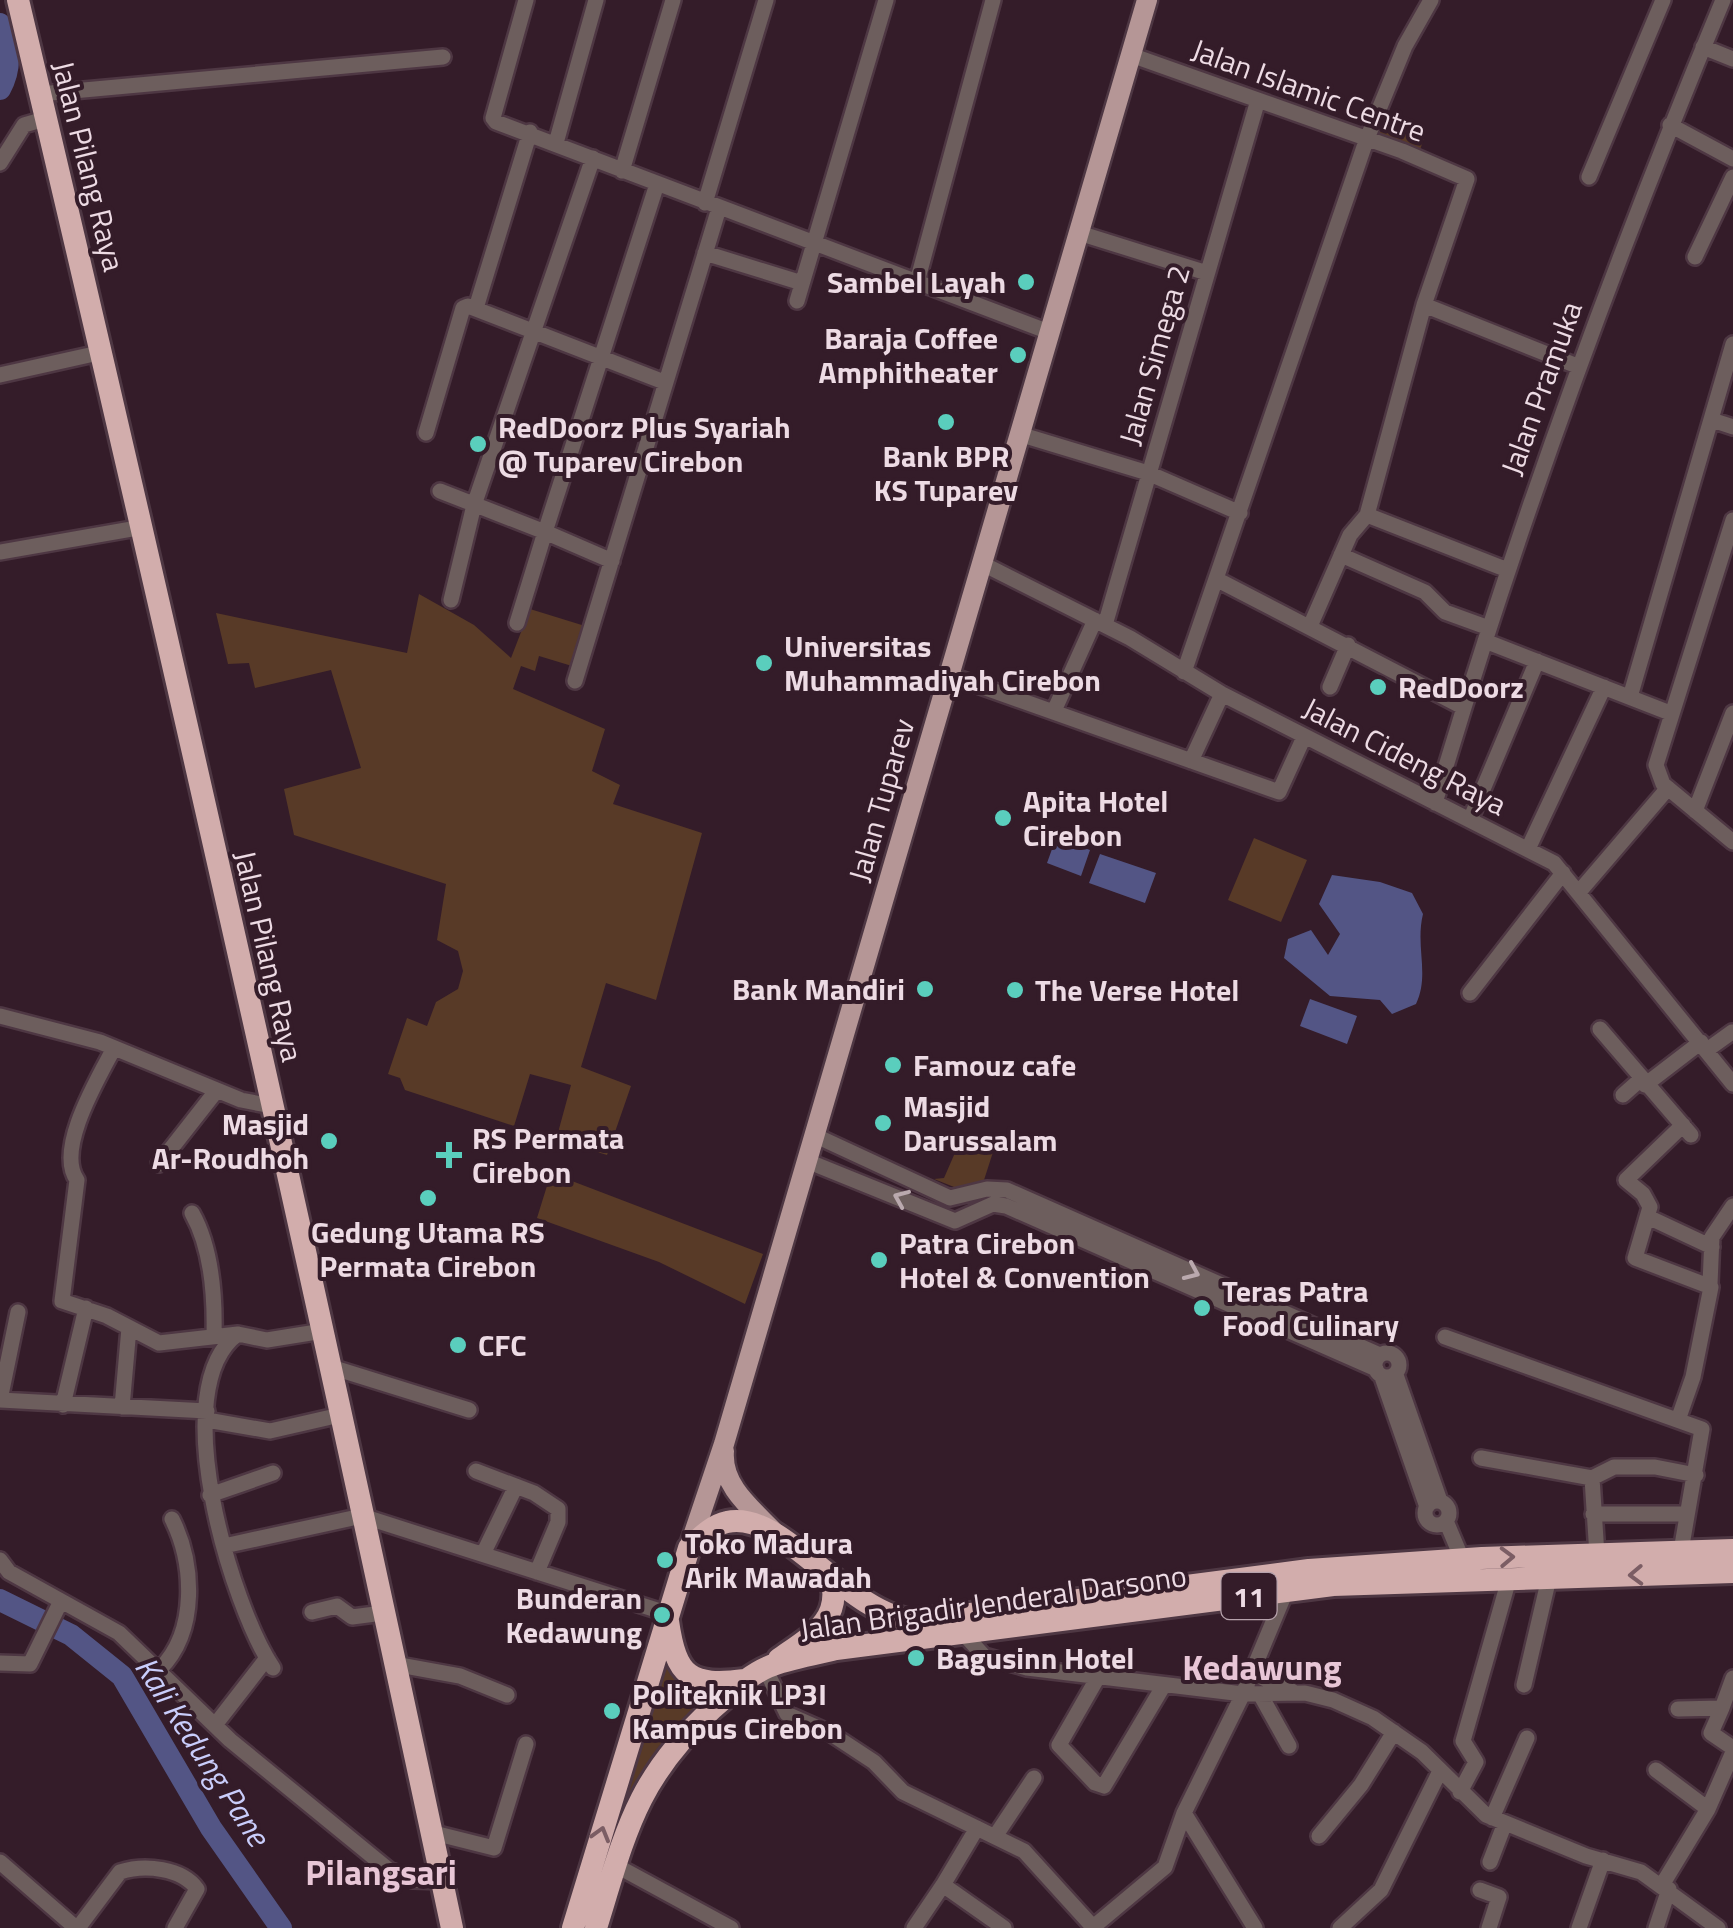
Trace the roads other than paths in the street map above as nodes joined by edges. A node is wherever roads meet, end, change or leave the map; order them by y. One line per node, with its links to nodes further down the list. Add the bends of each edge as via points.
1 (18, 0): 16 (highway, Jalan Pilang Raya)
2 (526, 0): 20 (street, via 493,118)
3 (596, 0): 22 (street)
4 (673, 0): 26 (street)
5 (766, 0): 30 (street)
6 (886, 0): 32 (street)
7 (993, 0): 36 (street)
8 (1147, 0): 13 (main road, Jalan Tuparev)
9 (1431, 0): 21 (street, via 1404,46)
10 (1663, 0): 28 (street)
11 (1723, 0): 12 (street, Jalan Pramuka)
12 (1703, 47): 15 (street); 19 (street, Jalan Pramuka)
13 (1131, 55): 17 (street, Jalan Islamic Centre); 31 (main road, Jalan Tuparev)
14 (443, 57): 16 (street)
15 (1733, 60)
16 (40, 94): 18 (highway, Jalan Pilang Raya)
17 (1258, 100): 21 (street, Jalan Islamic Centre); 35 (street, Jalan Simega 2)
18 (48, 118): 25 (street, via 24,125); 44 (highway, Jalan Pilang Raya)
19 (1670, 126): 24 (street); 46 (street, Jalan Pramuka)
20 (530, 132): 22 (street); 40 (street)
21 (1366, 141): 39 (street, Jalan Islamic Centre, via 1467,180); 56 (street)
22 (556, 144): 23 (street)
23 (593, 158): 26 (street); 41 (street)
24 (1733, 159)
25 (0, 164)
26 (622, 171): 29 (street)
27 (1733, 177): 34 (street)
28 (1589, 178)
29 (658, 184): 30 (street); 45 (street)
30 (712, 206): 32 (street); 33 (street)
31 (1079, 233): 35 (street); 42 (main road, Jalan Tuparev)
32 (814, 242): 36 (street); 37 (street)
33 (705, 254): 37 (street); 48 (street)
34 (1695, 257)
35 (1207, 273): 53 (street, Jalan Simega 2)
36 (917, 282): 42 (street)
37 (802, 283): 38 (street)
38 (797, 301)
39 (1424, 305): 46 (street); 57 (street)
40 (476, 308): 41 (street); 51 (street, via 464,308)
41 (533, 330): 45 (street); 55 (street)
42 (1049, 332): 52 (main road, Jalan Tuparev)
43 (1733, 344): 49 (street)
44 (103, 352): 47 (street); 59 (highway, Jalan Pilang Raya)
45 (600, 356): 48 (street); 60 (street)
46 (1577, 366): 65 (street, Jalan Pramuka)
47 (0, 375)
48 (664, 382): 63 (street)
49 (1712, 420): 50 (street); 80 (street)
50 (1733, 427)
51 (426, 433)
52 (1020, 434): 53 (street); 64 (main road, Jalan Tuparev)
53 (1148, 473): 56 (street); 68 (street, Jalan Simega 2)
54 (440, 491): 55 (street)
55 (474, 506): 60 (street); 67 (street)
56 (1240, 513): 66 (street)
57 (1368, 516): 62 (street); 65 (street)
58 (1733, 520): 84 (street)
59 (143, 527): 61 (street); 105 (highway, Jalan Pilang Raya)
60 (545, 532): 63 (street); 69 (street)
61 (0, 552)
62 (1340, 555): 70 (street); 71 (street, via 1426,592 1439,609)
63 (612, 560): 76 (street)
64 (981, 563): 68 (street, Jalan Cideng Raya); 75 (main road, Jalan Tuparev)
65 (1505, 569): 71 (street, Jalan Pramuka)
66 (1216, 579): 70 (street); 74 (street)
67 (451, 600)
68 (1100, 622): 74 (street, Jalan Cideng Raya); 82 (street, Jalan Simega 2)
69 (517, 623)
70 (1311, 624): 72 (street)
71 (1487, 634): 73 (street); 81 (street, Jalan Pramuka)
72 (1348, 646): 78 (street); 81 (street)
73 (1536, 661): 77 (street); 90 (street)
74 (1184, 672): 79 (street, Jalan Cideng Raya)
75 (949, 674): 82 (street); 106 (main road, Jalan Tuparev)
76 (575, 681)
77 (1604, 687): 80 (street); 92 (street)
78 (1330, 688)
79 (1222, 694): 85 (street, Jalan Cideng Raya); 86 (street)
80 (1630, 697): 84 (street)
81 (1463, 707): 88 (street, Jalan Pramuka)
82 (1054, 711): 86 (street)
83 (1733, 713): 89 (street)
84 (1670, 714): 87 (street, via 1656,766)
85 (1304, 737): 86 (street, via 1280,792); 88 (street, Jalan Cideng Raya)
86 (1191, 761)
87 (1668, 788): 89 (street); 94 (street)
88 (1435, 803): 90 (street, Jalan Cideng Raya)
89 (1695, 811): 91 (street)
90 (1470, 820): 92 (street, Jalan Cideng Raya)
91 (1733, 842)
92 (1528, 849): 93 (street, Jalan Cideng Raya)
93 (1563, 873): 94 (street, Jalan Cideng Raya); 95 (street)
94 (1579, 892): 99 (street, Jalan Cideng Raya)
95 (1470, 994)
96 (0, 1016): 100 (street)
97 (1600, 1029): 101 (street)
98 (1732, 1032): 99 (street)
99 (1704, 1046): 101 (street); 102 (street, Jalan Cideng Raya)
100 (114, 1048): 103 (street); 115 (street, via 84,1106 71,1163 77,1180 62,1299)
101 (1643, 1082): 104 (street); 111 (street, via 1687,1130 1626,1180 1649,1201)
102 (1733, 1084)
103 (217, 1090): 105 (street); 107 (street)
104 (1623, 1095)
105 (272, 1106): 118 (highway, Jalan Pilang Raya)
106 (830, 1143): 108 (main road, Jalan Tuparev); 112 (street, via 950,1198 996,1188)
107 (158, 1164)
108 (823, 1166): 112 (street, one-way to 108, via 999,1204 955,1221); 130 (main road, Jalan Tuparev)
109 (1733, 1206): 113 (street, via 1714,1232)
110 (192, 1213): 120 (street, via 202,1230 215,1300)
111 (1648, 1217): 113 (street); 114 (street, via 1634,1256 1640,1263)
112 (1098, 1239): 149 (street, via 1383,1369 1433,1504 1428,1520 1441,1523)
113 (1712, 1248): 114 (street)
114 (1710, 1284): 129 (street)
115 (86, 1308): 117 (street); 124 (street)
116 (18, 1312): 123 (street)
117 (129, 1328): 120 (street, via 159,1343); 125 (street)
118 (323, 1331): 119 (street, via 267,1340); 122 (highway, Jalan Pilang Raya)
119 (238, 1334): 120 (street); 127 (street, via 212,1373)
120 (214, 1335)
121 (1445, 1337): 129 (street)
122 (330, 1367): 126 (street); 128 (highway, Jalan Pilang Raya)
123 (0, 1400): 124 (street)
124 (63, 1406): 125 (street)
125 (122, 1407): 127 (street)
126 (469, 1410)
127 (207, 1415): 128 (street, via 270,1431); 137 (street)
128 (340, 1416): 140 (highway, Jalan Pilang Raya)
129 (1678, 1420): 134 (street, via 1704,1432)
130 (724, 1444): 142 (main road, via 731,1486); 144 (main road, Jalan Tuparev)
131 (1482, 1458): 135 (street)
132 (476, 1470): 136 (street)
133 (273, 1473): 137 (street)
134 (1696, 1474): 135 (street, via 1614,1468); 139 (street)
135 (1592, 1478): 138 (street)
136 (516, 1486): 147 (street); 151 (street, via 553,1503 559,1513)
137 (210, 1495): 143 (street)
138 (1593, 1514): 139 (street); 148 (street)
139 (1686, 1514): 146 (street)
140 (362, 1516): 143 (street); 147 (street); 162 (highway, Jalan Pilang Raya)
141 (172, 1519): 167 (street, via 188,1558 189,1586 182,1627)
142 (775, 1532): 144 (highway, 11, via 727,1522); 153 (highway, Jalan Brigadir Jenderal Darsono / 11)
143 (224, 1546): 179 (street, via 270,1663)
144 (689, 1548): 163 (highway)
145 (1733, 1550): 146 (highway, Jalan Brigadir Jenderal Darsono / 11)
146 (1681, 1552): 148 (highway, Jalan Brigadir Jenderal Darsono / 11)
147 (483, 1554): 151 (street)
148 (1596, 1554): 149 (highway, Jalan Brigadir Jenderal Darsono / 11, one-way to 148)
149 (1451, 1559): 155 (highway, Jalan Brigadir Jenderal Darsono / 11)
150 (0, 1560): 159 (street, via 8,1572)
151 (537, 1572): 163 (street)
152 (1733, 1572): 154 (highway, Jalan Brigadir Jenderal Darsono / 11, one-way to 154)
153 (831, 1578): 160 (highway, Jalan Brigadir Jenderal Darsono / 11, via 865,1605 902,1620); 168 (highway, via 835,1594 827,1622)
154 (1549, 1578): 156 (highway, Jalan Brigadir Jenderal Darsono / 11); 173 (street)
155 (1310, 1579): 156 (highway, Jalan Brigadir Jenderal Darsono / 11); 157 (highway, Jalan Brigadir Jenderal Darsono / 11); 158 (highway, Jalan Brigadir Jenderal Darsono / 11)
156 (1509, 1579): 188 (street, via 1463,1741 1476,1762)
157 (1286, 1591): 158 (highway, Jalan Brigadir Jenderal Darsono / 11); 169 (street)
158 (1174, 1596): 160 (highway, Jalan Brigadir Jenderal Darsono / 11)
159 (61, 1601): 165 (street, via 30,1664); 167 (street, via 119,1633)
160 (1065, 1611): 164 (highway, Jalan Brigadir Jenderal Darsono / 11)
161 (312, 1612): 162 (street, via 337,1606 352,1617)
162 (383, 1613): 166 (highway, Jalan Pilang Raya)
163 (666, 1613): 168 (highway, via 674,1658 689,1676 704,1683); 209 (highway, one-way to 163)
164 (962, 1632): 168 (highway, Jalan Brigadir Jenderal Darsono / 11, via 836,1649); 170 (street, via 973,1648 1003,1663)
165 (0, 1663)
166 (394, 1664): 176 (street, via 460,1676); 193 (highway, Jalan Pilang Raya)
167 (160, 1669): 179 (street)
168 (760, 1671): 192 (street, via 787,1714 874,1762 903,1792); 199 (highway, 11, via 657,1766)
169 (1252, 1674): 174 (street); 175 (street)
170 (1098, 1677): 172 (street); 172 (street, via 1059,1744 1104,1786)
171 (1733, 1678): 178 (street)
172 (1164, 1685): 175 (street)
173 (1524, 1686)
174 (1296, 1693): 175 (street); 180 (street, via 1333,1700)
175 (1252, 1694): 183 (street); 190 (street)
176 (506, 1695)
177 (1678, 1708): 178 (street)
178 (1722, 1708): 184 (street, via 1711,1733)
179 (216, 1725): 200 (street, via 389,1870 413,1880)
180 (1394, 1732): 186 (street); 195 (street)
181 (1527, 1738): 191 (street)
182 (526, 1744): 193 (street, via 494,1848)
183 (1289, 1746)
184 (1733, 1750): 189 (street)
185 (1656, 1770): 189 (street)
186 (1440, 1771): 188 (street); 215 (street, via 1381,1890)
187 (1034, 1778): 194 (street)
188 (1460, 1792): 191 (street)
189 (1708, 1809): 202 (street)
190 (1184, 1813): 213 (street, via 1165,1867); 214 (street)
191 (1499, 1821): 196 (street); 198 (street)
192 (977, 1828): 194 (street); 201 (street)
193 (430, 1832): 200 (highway, Jalan Pilang Raya)
194 (996, 1835): 213 (street, via 1042,1867)
195 (1319, 1836)
196 (1603, 1860): 202 (street); 217 (street)
197 (0, 1862): 206 (street)
198 (1490, 1862)
199 (615, 1865): 210 (highway, 11); 211 (street)
200 (442, 1880): 208 (highway, Jalan Pilang Raya)
201 (943, 1884): 205 (street); 212 (street)
202 (1666, 1887): 218 (street); 219 (street)
203 (1480, 1890): 216 (street, via 1500,1897)
204 (1733, 1922): 220 (street)
205 (919, 1926)
206 (77, 1928): 207 (street, via 120,1872 130,1869 190,1880 194,1900)
207 (175, 1928)
208 (452, 1928)
209 (574, 1928)
210 (596, 1928)
211 (730, 1928)
212 (1004, 1928)
213 (1092, 1928)
214 (1256, 1928)
215 (1340, 1928)
216 (1489, 1928)
217 (1578, 1928)
218 (1656, 1928)
219 (1718, 1928)
220 (1728, 1928)

